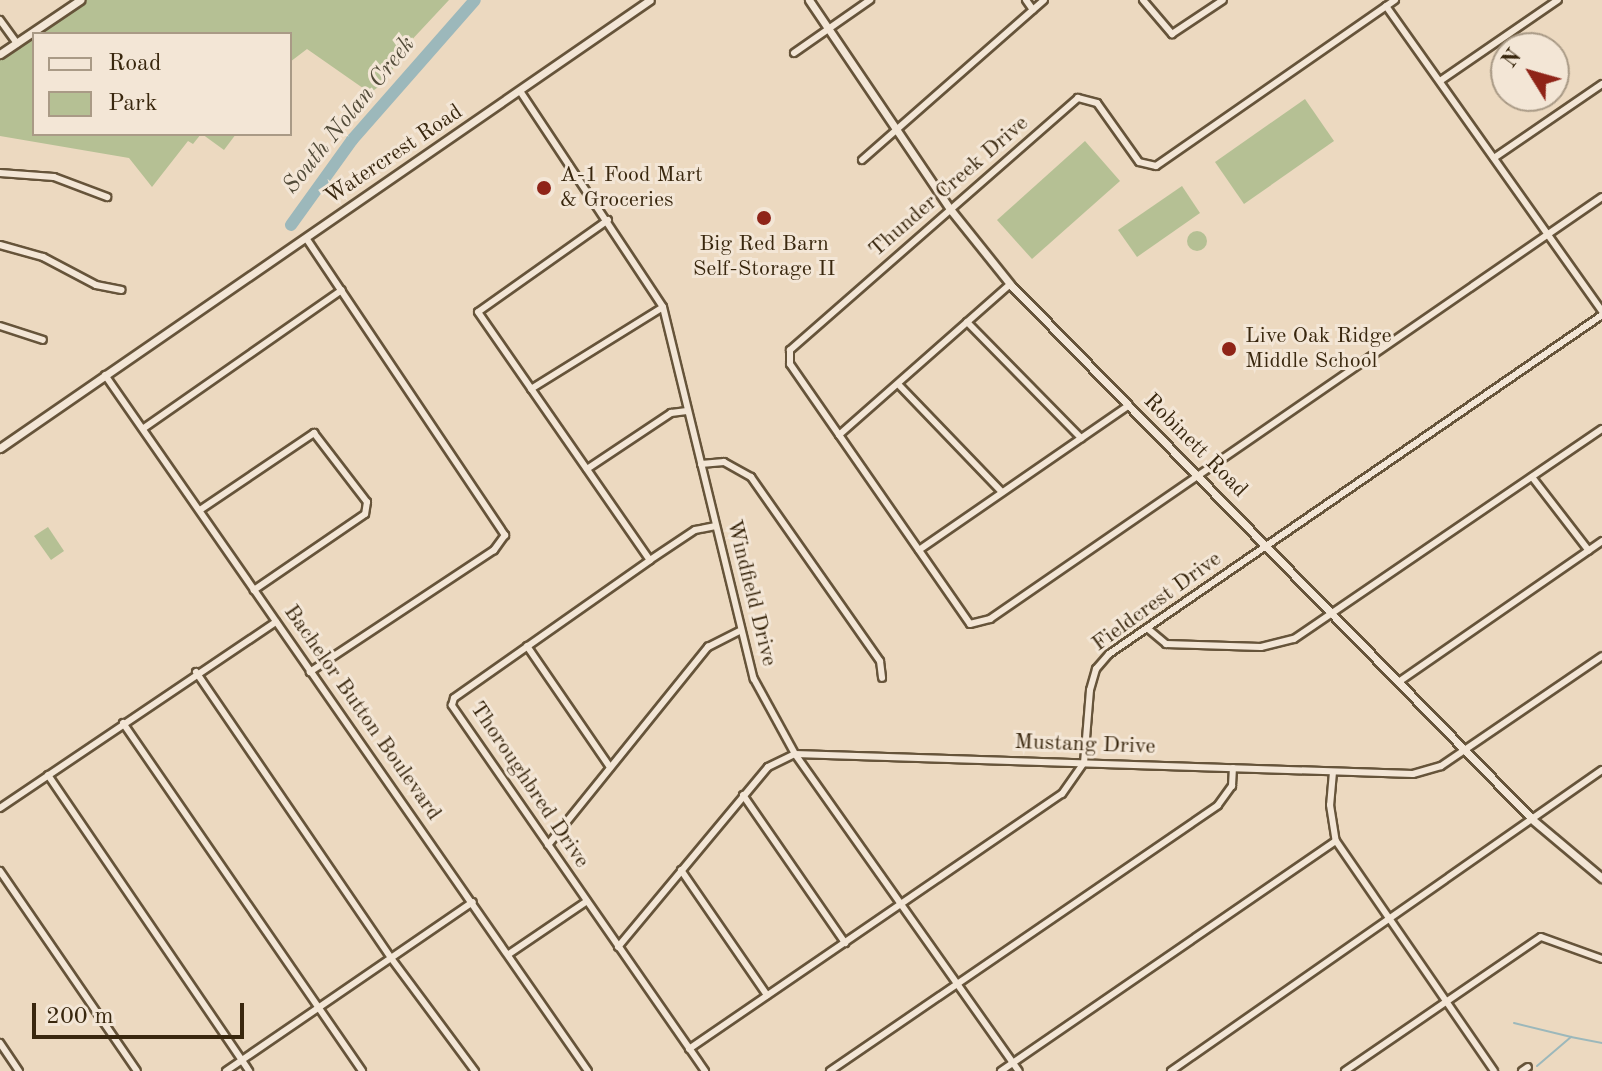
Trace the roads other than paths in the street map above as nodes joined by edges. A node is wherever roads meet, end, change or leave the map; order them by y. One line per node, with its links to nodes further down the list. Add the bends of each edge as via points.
1 (80, 0): 15 (street)
2 (650, 0): 22 (street, Watercrest Road)
3 (809, 0): 14 (street, Robinett Road)
4 (870, 0): 14 (street)
5 (1026, 0): 12 (street)
6 (1044, 0): 12 (street)
7 (1143, 0): 8 (street, via 1172,34)
8 (1223, 0)
9 (1395, 0): 11 (street, Thunder Creek Drive)
10 (1558, 0): 20 (street)
11 (1386, 6): 20 (street); 29 (street, Thunder Creek Drive, via 1156,166 1139,162 1097,103 1078,98)
12 (1033, 10): 23 (street)
13 (0, 20): 17 (street)
14 (827, 29): 18 (street); 23 (street, Robinett Road)
15 (33, 32)
16 (32, 33): 17 (street)
17 (17, 43): 19 (street)
18 (794, 53)
19 (0, 54)
20 (1440, 81): 24 (street)
21 (1602, 84): 24 (street)
22 (520, 91): 30 (street, Windfield Drive); 32 (street, Watercrest Road)
23 (895, 131): 25 (street); 29 (street, Robinett Road)
24 (1494, 158): 31 (street)
25 (862, 160)
26 (0, 173): 27 (street, via 54,177)
27 (107, 197)
28 (1602, 197): 31 (street)
29 (950, 209): 34 (street, Robinett Road); 49 (street, Thunder Creek Drive, via 790,350 790,364)
30 (608, 220): 37 (street, Windfield Drive); 44 (street, via 478,312)
31 (1548, 234): 38 (street); 54 (street)
32 (306, 238): 36 (street); 42 (street, Watercrest Road)
33 (0, 245): 35 (street, via 43,257 96,285)
34 (1010, 284): 39 (street); 45 (street, Robinett Road)
35 (122, 290)
36 (342, 290): 47 (street); 72 (street, via 505,535 494,550)
37 (663, 307): 44 (street); 46 (street, Windfield Drive)
38 (1602, 313): 60 (street, Fieldcrest Drive)
39 (967, 322): 43 (street); 50 (street)
40 (0, 326): 41 (street)
41 (43, 340)
42 (105, 375): 47 (street, Bachelor Button Boulevard); 51 (street, Watercrest Road)
43 (898, 384): 49 (street); 56 (street)
44 (531, 389): 53 (street)
45 (1129, 405): 50 (street); 54 (street, Robinett Road)
46 (687, 411): 52 (street, Windfield Drive); 53 (street, via 671,413)
47 (144, 428): 57 (street, Bachelor Button Boulevard)
48 (1602, 429): 55 (street)
49 (839, 435): 61 (street, Thunder Creek Drive)
50 (1081, 438): 56 (street)
51 (0, 448)
52 (701, 464): 58 (street, Windfield Drive); 73 (street, via 724,462 751,477 880,661)
53 (587, 469): 63 (street)
54 (1199, 474): 60 (street, Robinett Road); 61 (street, Thunder Creek Drive, via 990,619 970,624)
55 (1532, 477): 62 (street); 65 (street)
56 (1002, 492): 61 (street)
57 (200, 510): 64 (street, Bachelor Button Boulevard); 64 (street, via 314,433 367,502 365,514)
58 (716, 526): 63 (street, Thoroughbred Drive, via 695,530); 68 (street, Windfield Drive)
59 (1602, 541): 62 (street)
60 (1268, 544): 65 (street, Robinett Road); 67 (street, Fieldcrest Drive)
61 (919, 550)
62 (1589, 551): 74 (street)
63 (650, 560): 69 (street, Thoroughbred Drive)
64 (254, 590): 66 (street, Bachelor Button Boulevard)
65 (1334, 613): 67 (street, via 1294,639 1261,647 1166,644); 74 (street, Robinett Road)
66 (276, 622): 71 (street); 72 (street, Bachelor Button Boulevard)
67 (1147, 628): 78 (street, Fieldcrest Drive, via 1096,669)
68 (739, 631): 77 (street, Windfield Drive, via 754,679); 79 (street, via 708,647)
69 (527, 646): 79 (street); 88 (street, Thoroughbred Drive, via 454,698 452,705)
70 (1602, 656): 76 (street, Mustang Drive)
71 (196, 672): 75 (street); 99 (street)
72 (310, 672): 93 (street, Bachelor Button Boulevard)
73 (882, 678)
74 (1400, 681): 76 (street, Robinett Road)
75 (123, 723): 83 (street); 104 (street)
76 (1466, 749): 82 (street, Mustang Drive, via 1441,766 1413,774); 86 (street, Robinett Road)
77 (795, 754): 78 (street, Mustang Drive); 84 (street, via 768,767); 94 (street, Windfield Drive)
78 (1084, 763): 80 (street, Mustang Drive); 94 (street, Fieldcrest Drive, via 1062,794)
79 (610, 767): 88 (street)
80 (1233, 768): 82 (street, Mustang Drive); 101 (street, via 1232,786 1218,805)
81 (1602, 770): 86 (street)
82 (1333, 772): 87 (street, via 1330,805)
83 (48, 775): 85 (street); 107 (street)
84 (743, 795): 89 (street); 96 (street)
85 (0, 808)
86 (1534, 821): 91 (street, Robinett Road); 95 (street)
87 (1336, 841): 95 (street); 108 (street)
88 (548, 845): 92 (street, Thoroughbred Drive)
89 (681, 870): 97 (street); 102 (street)
90 (0, 871): 110 (street)
91 (1602, 878)
92 (587, 901): 97 (street, Thoroughbred Drive); 98 (street)
93 (473, 902): 98 (street, Bachelor Button Boulevard); 99 (street)
94 (903, 903): 96 (street, Fieldcrest Drive); 101 (street, Windfield Drive)
95 (1390, 920): 103 (street); 120 (street)
96 (845, 943): 102 (street, Fieldcrest Drive)
97 (618, 947): 106 (street, Thoroughbred Drive)
98 (509, 954): 115 (street, Bachelor Button Boulevard)
99 (391, 958): 104 (street); 114 (street)
100 (1602, 959): 103 (street, via 1541,937)
101 (958, 982): 108 (street, Windfield Drive); 117 (street)
102 (767, 995): 106 (street, Fieldcrest Drive)
103 (1445, 1002): 121 (street); 122 (street)
104 (319, 1007): 107 (street); 113 (street)
105 (0, 1043): 109 (street)
106 (689, 1049): 116 (street, Thoroughbred Drive)
107 (242, 1060): 111 (street); 112 (street)
108 (1013, 1063): 118 (street); 119 (street, Windfield Drive)
109 (19, 1071)
110 (137, 1071)
111 (226, 1071)
112 (249, 1071)
113 (362, 1071)
114 (475, 1071)
115 (588, 1071)
116 (705, 1071)
117 (830, 1071)
118 (1001, 1071)
119 (1019, 1071)
120 (1171, 1071)
121 (1345, 1071)
122 (1494, 1071)

